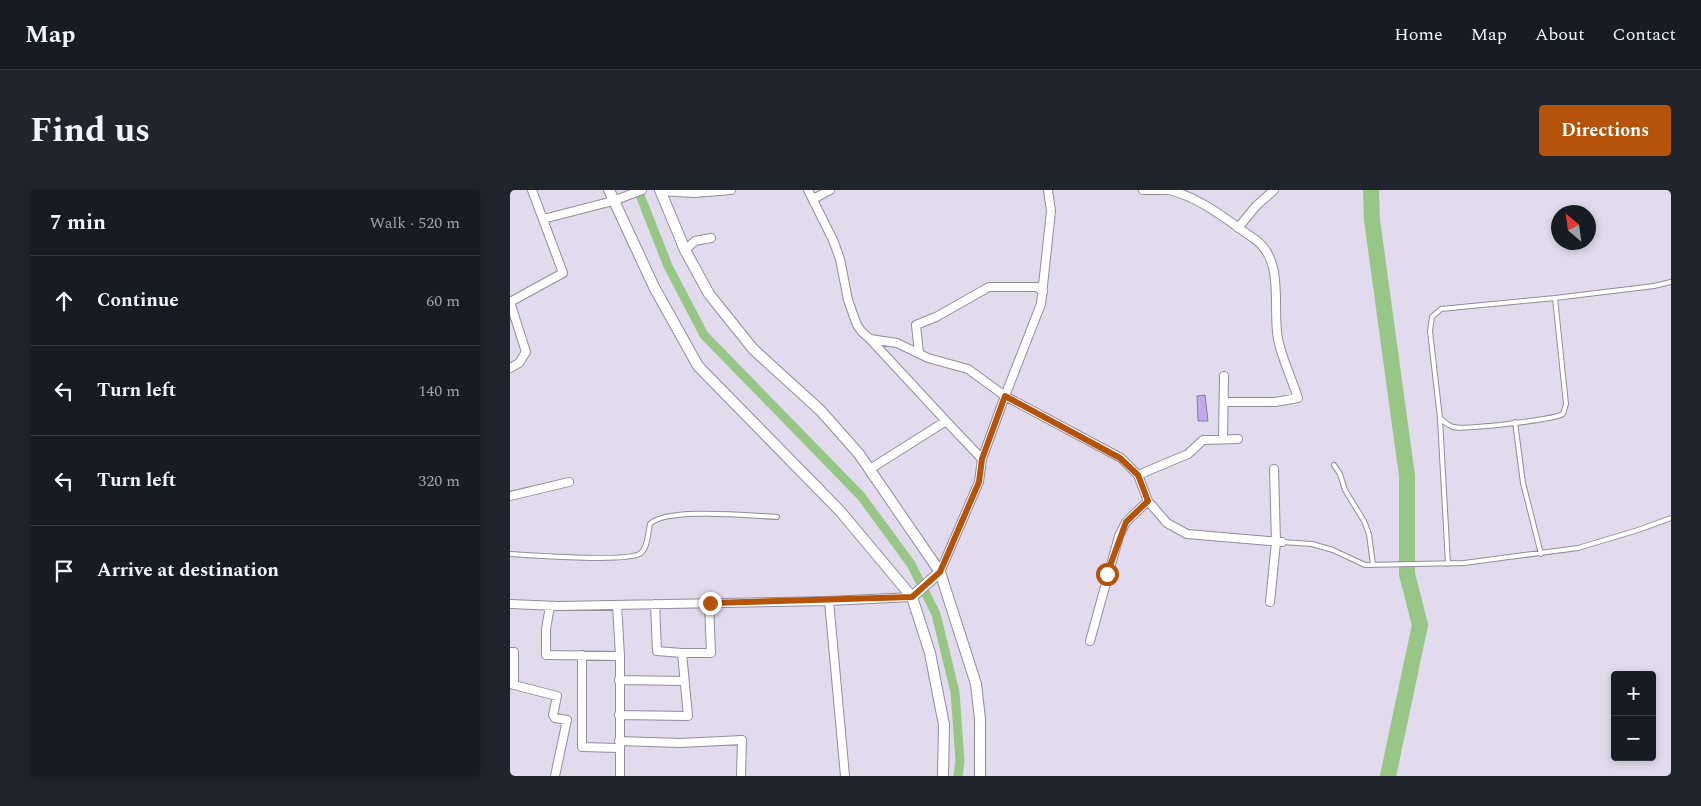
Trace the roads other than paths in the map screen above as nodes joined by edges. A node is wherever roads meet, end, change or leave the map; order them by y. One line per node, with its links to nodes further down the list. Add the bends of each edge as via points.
1 (532, 190): 14 (street)
2 (609, 190): 13 (street)
3 (641, 190): 13 (street)
4 (660, 190): 5 (street, via 694,193); 17 (street)
5 (732, 190)
6 (808, 190): 12 (street)
7 (830, 190): 12 (street)
8 (1048, 190): 19 (street, via 1051,211)
9 (1143, 190): 10 (street)
10 (1168, 190): 15 (street, via 1187,194)
11 (1274, 190): 15 (street)
12 (813, 199): 21 (street, via 840,259 848,300 858,325)
13 (613, 201): 14 (street); 48 (street, via 654,287 698,366 840,511)
14 (543, 219): 23 (street, via 563,273 510,302 526,352 519,363)
15 (1238, 228): 26 (street, via 1269,253 1278,340 1298,398 1275,402)
16 (711, 238): 17 (street, via 695,241)
17 (685, 250): 34 (street, via 709,294 753,349 821,410)
18 (1671, 282): 20 (lane)
19 (1043, 292): 22 (street, via 1037,287 988,287 936,318 916,325); 25 (street, via 1030,335)
20 (1556, 298): 27 (lane, via 1446,308 1432,317 1430,332); 29 (lane, via 1565,411 1548,419)
21 (870, 339): 22 (street, via 897,343); 28 (street)
22 (919, 353): 25 (street, via 968,369)
23 (510, 368)
24 (1224, 376): 26 (street)
25 (1005, 396): 32 (street); 36 (street, via 1120,458)
26 (1224, 402): 30 (street)
27 (1440, 418): 29 (lane, via 1454,427); 45 (lane)
28 (946, 421): 32 (street); 34 (street)
29 (1515, 422): 44 (lane, via 1523,483)
30 (1223, 439): 31 (street); 36 (street, via 1203,440 1188,454)
31 (1238, 439)
32 (982, 459): 47 (street, via 979,482)
33 (1334, 465): 46 (lane, via 1364,521)
34 (870, 469): 47 (street)
35 (1274, 469): 42 (street)
36 (1138, 475): 39 (street)
37 (569, 482): 38 (street)
38 (510, 496)
39 (1148, 501): 42 (street, via 1167,523 1187,534); 56 (street, via 1130,518 1119,536)
40 (777, 516): 43 (lane, via 696,514 662,517 650,524 645,547 637,556)
41 (1671, 518): 44 (lane, via 1578,548)
42 (1279, 542): 46 (lane, via 1312,544 1333,550 1352,561); 50 (street)
43 (510, 554)
44 (1541, 554): 45 (lane)
45 (1448, 564): 46 (lane)
46 (1373, 565)
47 (936, 576): 48 (street); 71 (street, via 976,684)
48 (915, 594): 49 (street); 70 (street, via 944,725)
49 (829, 601): 51 (street); 69 (street)
50 (1270, 602)
51 (710, 603): 53 (street); 58 (street, via 711,652)
52 (510, 604): 55 (street)
53 (655, 604): 54 (street); 58 (street, via 657,651)
54 (617, 605): 55 (street); 60 (street)
55 (550, 606): 59 (street, via 546,655)
56 (1090, 641)
57 (510, 652): 63 (street, via 514,652)
58 (682, 653): 62 (street)
59 (582, 655): 60 (street); 65 (street, via 582,747)
60 (620, 656): 61 (street)
61 (620, 680): 62 (street); 64 (street)
62 (684, 681): 64 (street, via 688,716)
63 (512, 684): 66 (street, via 557,696 553,715 567,720)
64 (619, 715): 65 (street)
65 (619, 744): 67 (street); 68 (street, via 742,740)
66 (555, 776)
67 (620, 776)
68 (741, 776)
69 (845, 776)
70 (942, 776)
71 (980, 776)

